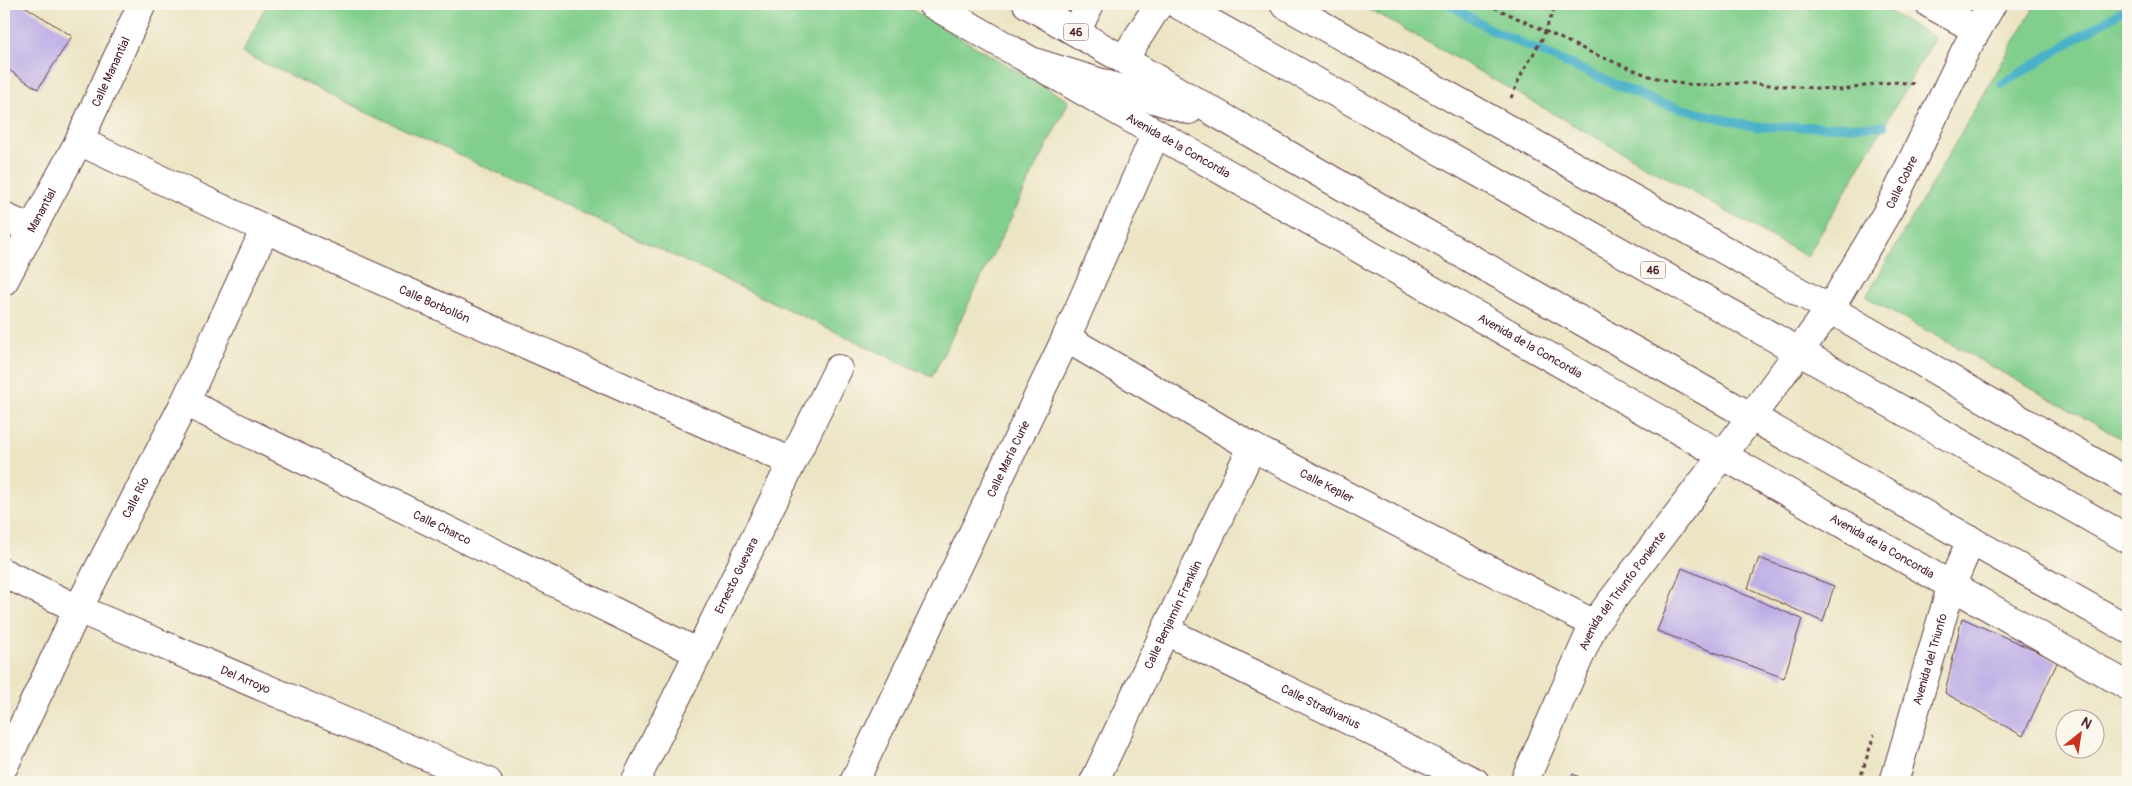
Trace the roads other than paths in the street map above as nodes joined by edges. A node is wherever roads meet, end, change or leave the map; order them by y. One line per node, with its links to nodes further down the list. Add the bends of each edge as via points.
1 (142, 4): 16 (street, Calle Manantial)
2 (932, 4): 13 (street, Avenida de la Concordia)
3 (1027, 4): 11 (street, 46)
4 (1090, 4): 11 (street)
5 (1159, 4): 12 (street)
6 (1177, 4): 23 (street, 46)
7 (1284, 4): 21 (street)
8 (1930, 4): 10 (street)
9 (1992, 4): 10 (street, Calle Cobre)
10 (1977, 30): 21 (street, Calle Cobre, via 1889,209)
11 (1076, 32): 12 (street, 46)
12 (1124, 60): 14 (street, 46)
13 (1031, 61): 14 (street); 15 (street, Avenida de la Concordia)
14 (1238, 126): 26 (street, 46)
15 (1156, 133): 22 (street, Calle María Curie); 28 (street, Avenida de la Concordia)
16 (79, 140): 18 (street, Manantial); 19 (street, Calle Borbollón)
17 (4, 218): 18 (street)
18 (31, 229): 20 (street, Manantial)
19 (265, 229): 25 (street, Calle Río); 29 (street, Calle Borbollón)
20 (4, 281)
21 (1830, 309): 23 (street, Calle Cobre); 30 (street)
22 (1066, 338): 27 (street, Calle Kepler); 46 (street, Calle María Curie)
23 (1800, 352): 26 (street, Calle Cobre); 31 (street, 46)
24 (838, 369): 29 (street, Ernesto Guevara)
25 (185, 402): 35 (street, Calle Río); 39 (street, Calle Charco)
26 (1752, 417): 28 (street, Avenida del Triunfo Poniente); 32 (street, 46)
27 (1252, 447): 36 (street, Calle Kepler); 38 (street, Calle Benjamín Franklin)
28 (1723, 455): 34 (street, Avenida de la Concordia); 36 (street, Avenida del Triunfo Poniente)
29 (792, 462): 39 (street, Ernesto Guevara)
30 (2128, 482)
31 (2128, 539)
32 (1971, 540): 34 (street, Avenida del Triunfo); 37 (street, 46)
33 (4, 573): 35 (street, Del Arroyo)
34 (1952, 584): 40 (street, Avenida de la Concordia); 50 (street, Avenida del Triunfo)
35 (78, 609): 41 (street, Calle Río); 44 (street, Del Arroyo)
36 (1594, 624): 49 (street, Avenida del Triunfo Poniente)
37 (2128, 628)
38 (1166, 631): 47 (street, Calle Benjamín Franklin); 48 (street, Calle Stradivarius)
39 (698, 653): 45 (street, Ernesto Guevara)
40 (2128, 686)
41 (4, 766)
42 (4, 778): 43 (street)
43 (13, 782)
44 (488, 782)
45 (635, 782)
46 (854, 782)
47 (1094, 782)
48 (1475, 782)
49 (1524, 782)
50 (1894, 782)

